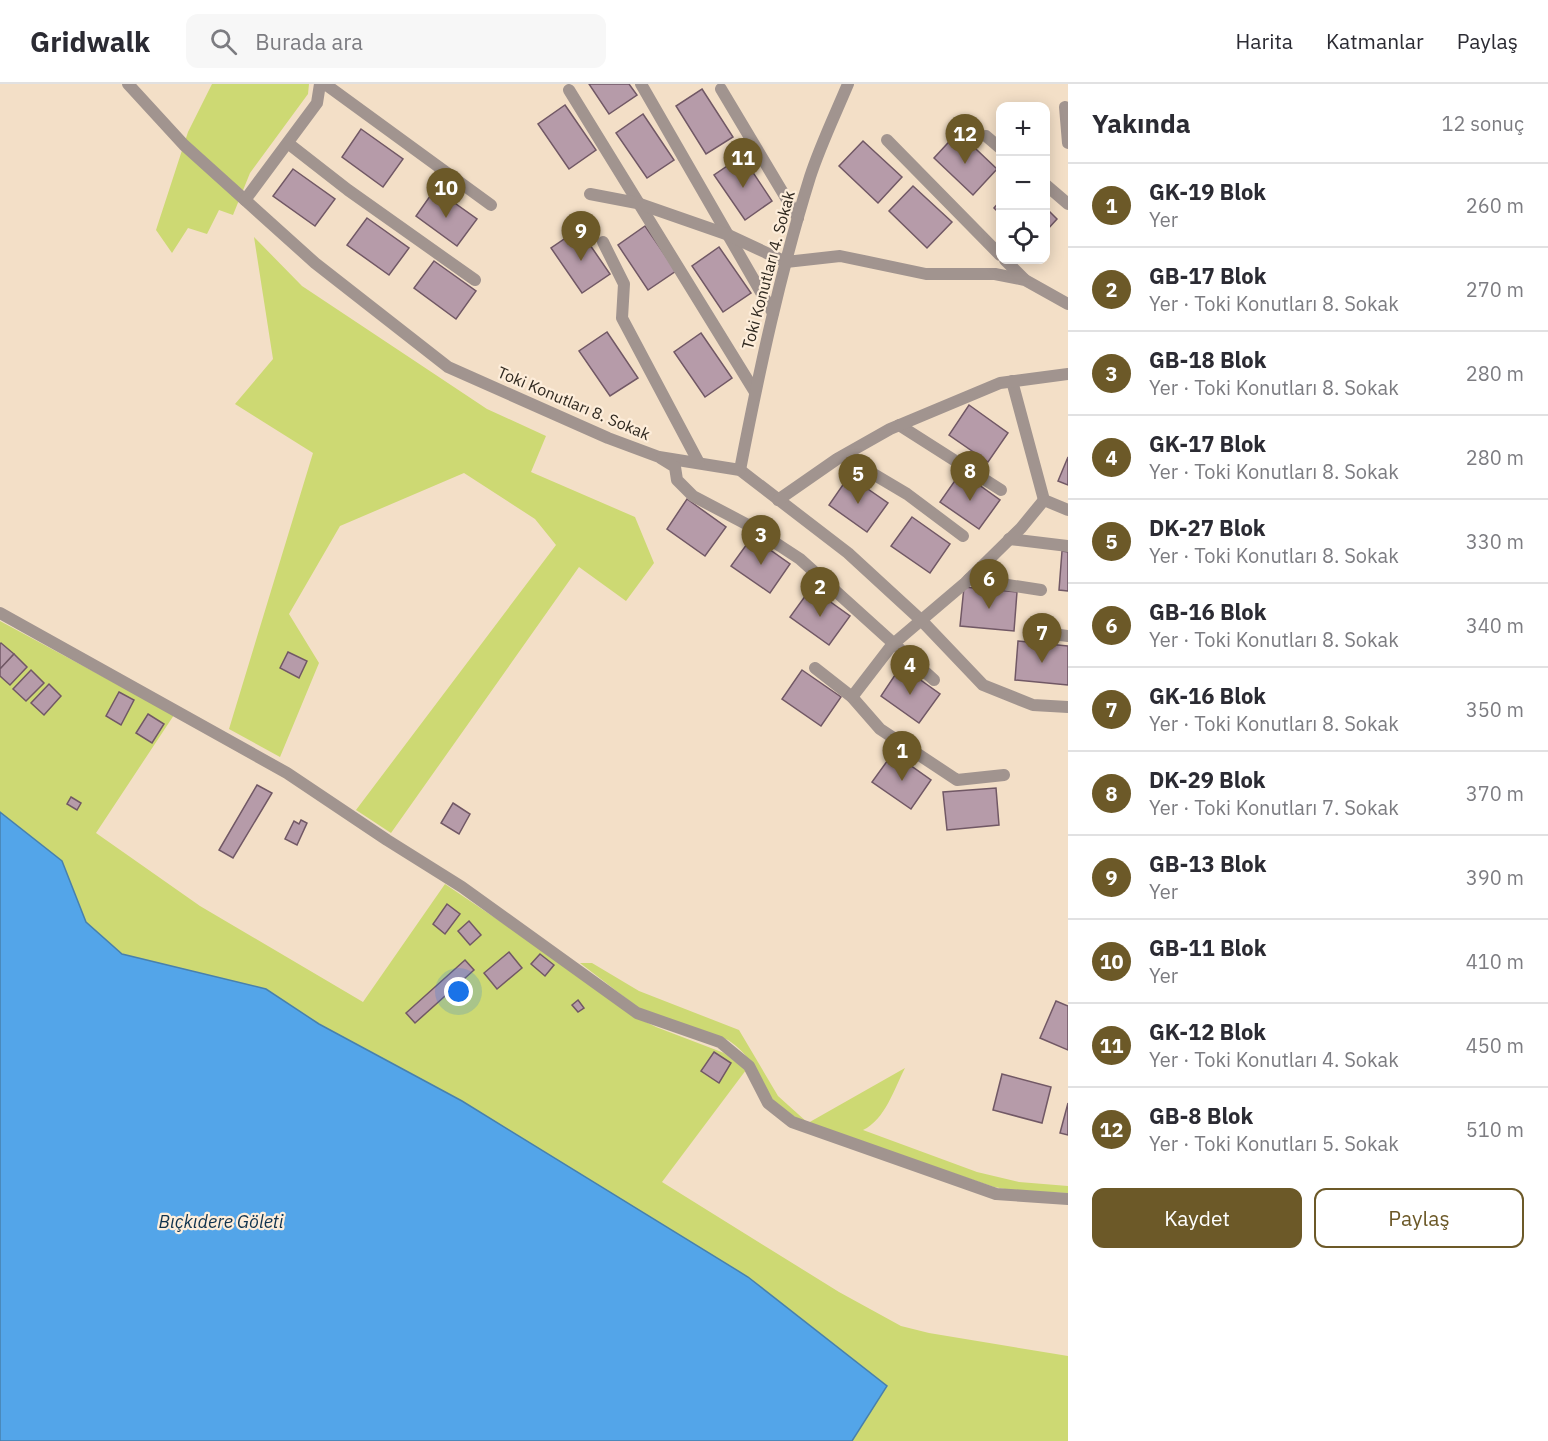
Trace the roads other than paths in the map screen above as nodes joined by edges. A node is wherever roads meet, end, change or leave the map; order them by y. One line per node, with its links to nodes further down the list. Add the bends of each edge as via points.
1 (128, 84): 16 (street, Toki Konutları 8. Sokak, via 184,145)
2 (320, 84): 12 (street, via 317,103)
3 (325, 84): 19 (street)
4 (641, 84): 21 (street)
5 (848, 84): 20 (street, Toki Konutları 4. Sokak, via 811,174)
6 (721, 89): 20 (street)
7 (570, 90): 17 (street)
8 (1065, 107): 11 (street)
9 (986, 136): 13 (street)
10 (887, 140): 23 (street)
11 (1068, 143)
12 (289, 144): 16 (street); 26 (street)
13 (996, 144)
14 (1050, 188): 18 (street)
15 (590, 194): 17 (street)
16 (245, 200): 34 (street, Toki Konutları 8. Sokak, via 315,263 448,367 608,438)
17 (637, 203): 21 (street); 32 (street)
18 (1068, 204)
19 (491, 205)
20 (798, 218): 24 (street, Toki Konutları 4. Sokak)
21 (726, 234): 24 (street); 29 (street)
22 (603, 243): 36 (street, via 624,284 622,318)
23 (996, 251)
24 (786, 261): 27 (street, via 840,256 926,274 995,274); 29 (street, Toki Konutları 4. Sokak)
25 (1009, 264): 27 (street)
26 (475, 280)
27 (1025, 280): 28 (street)
28 (1068, 304)
29 (773, 313): 32 (street, Toki Konutları 4. Sokak)
30 (1068, 374): 31 (street)
31 (1012, 381): 33 (street); 40 (street)
32 (755, 392): 37 (street, Toki Konutları 4. Sokak)
33 (899, 425): 35 (street); 38 (street)
34 (659, 456): 36 (street, Toki Konutları 8. Sokak); 51 (street, via 675,467 677,480 693,496 800,559)
35 (843, 456): 39 (street); 42 (street, via 907,494)
36 (699, 464): 37 (street, Toki Konutları 8. Sokak)
37 (740, 470): 39 (street, Toki Konutları 8. Sokak)
38 (1001, 490)
39 (778, 500): 48 (street, Toki Konutları 8. Sokak, via 848,554)
40 (1044, 500): 41 (street); 43 (street)
41 (1068, 510)
42 (963, 536)
43 (1009, 539): 44 (street); 45 (street)
44 (1068, 546)
45 (969, 579): 46 (street); 48 (street)
46 (1041, 590)
47 (0, 613): 57 (street, via 287,773 462,887 637,1013 720,1042 754,1071 768,1103 781,1116 832,1138 996,1194)
48 (922, 621): 51 (street); 55 (street, Toki Konutları 8. Sokak, via 983,685 1034,705)
49 (1046, 633): 50 (street)
50 (1068, 636)
51 (892, 645): 53 (street); 54 (street)
52 (815, 668): 54 (street)
53 (934, 680)
54 (852, 698): 56 (street, via 880,729 957,780)
55 (1068, 707)
56 (1004, 775)
57 (1068, 1198)

